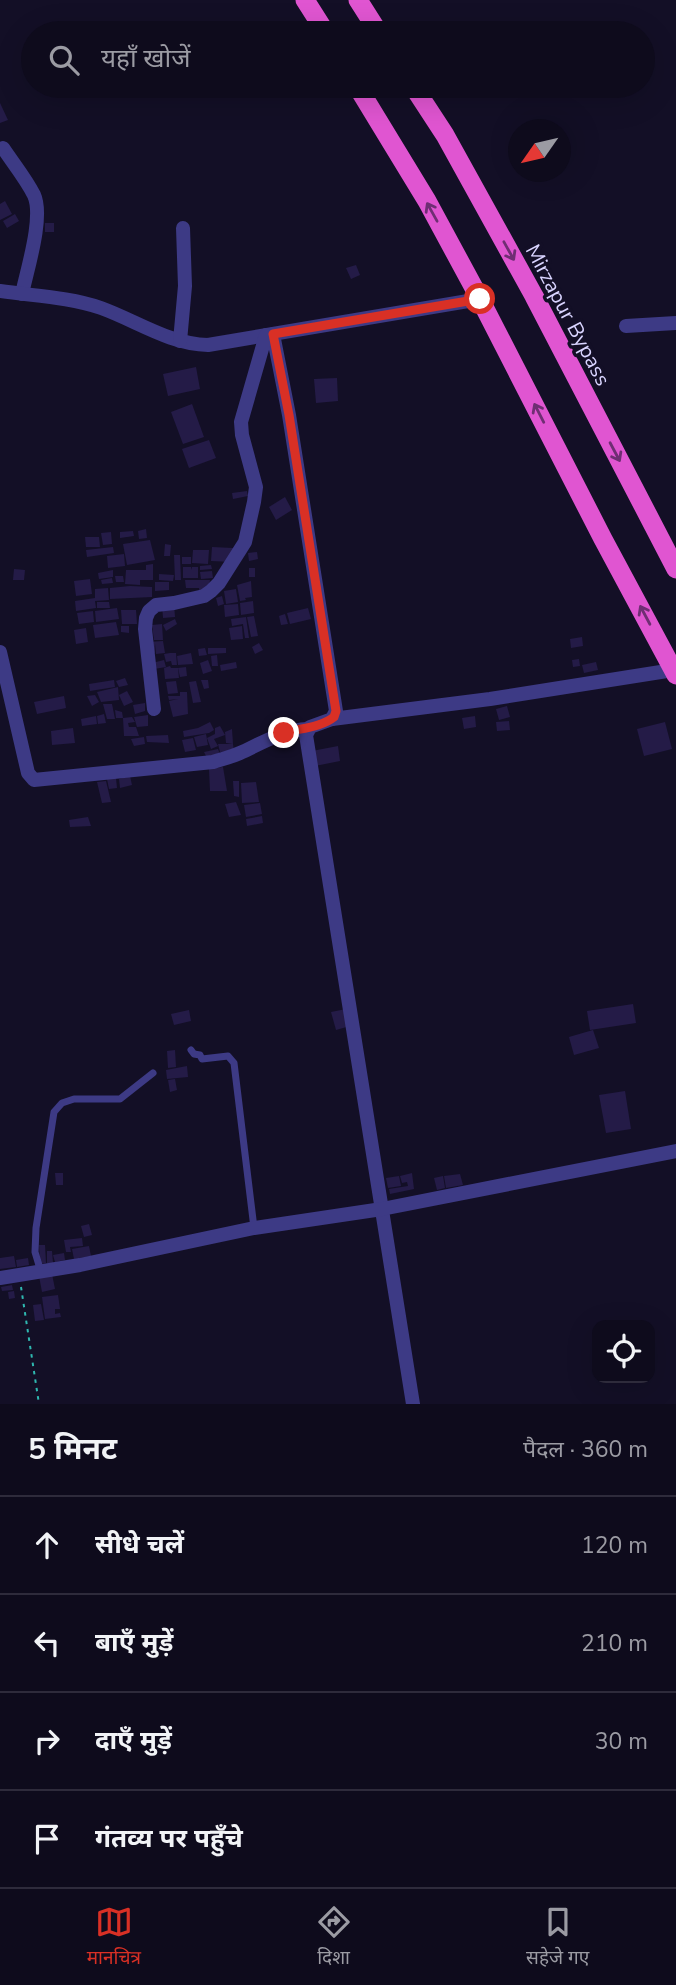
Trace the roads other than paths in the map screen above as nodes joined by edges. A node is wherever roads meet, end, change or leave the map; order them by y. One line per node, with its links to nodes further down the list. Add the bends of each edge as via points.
1 (305, 0): 3 (highway)
2 (358, 0): 4 (highway)
3 (318, 21)
4 (371, 21)
5 (364, 98): 11 (highway, one-way to 5)
6 (421, 98): 16 (highway, Mirzapur Bypass, one-way to 16, via 534,296)
7 (2, 148): 10 (street, via 37,206)
8 (183, 228): 15 (street)
9 (0, 291): 10 (street)
10 (22, 294): 15 (street, via 88,304)
11 (480, 299): 14 (street); 18 (highway, one-way to 11)
12 (676, 323): 13 (street)
13 (626, 326)
14 (270, 335): 15 (street, via 208,345); 19 (street, via 241,422 256,487 249,528 238,555 211,592 156,605 149,611 145,629); 20 (street, via 289,415 336,711)
15 (180, 341)
16 (676, 569)
17 (0, 652): 21 (street, via 28,773 34,780 213,762 284,733)
18 (672, 673): 20 (street)
19 (154, 709)
20 (332, 719): 21 (street)
21 (308, 729): 25 (street)
22 (191, 1050): 26 (lane, via 202,1059 228,1056 234,1063)
23 (153, 1073): 27 (lane, via 120,1099 74,1099 54,1112 36,1227 35,1252)
24 (676, 1151): 25 (street)
25 (382, 1209): 26 (street); 29 (street)
26 (254, 1228): 27 (street)
27 (41, 1272): 28 (street)
28 (0, 1278)
29 (413, 1404)

